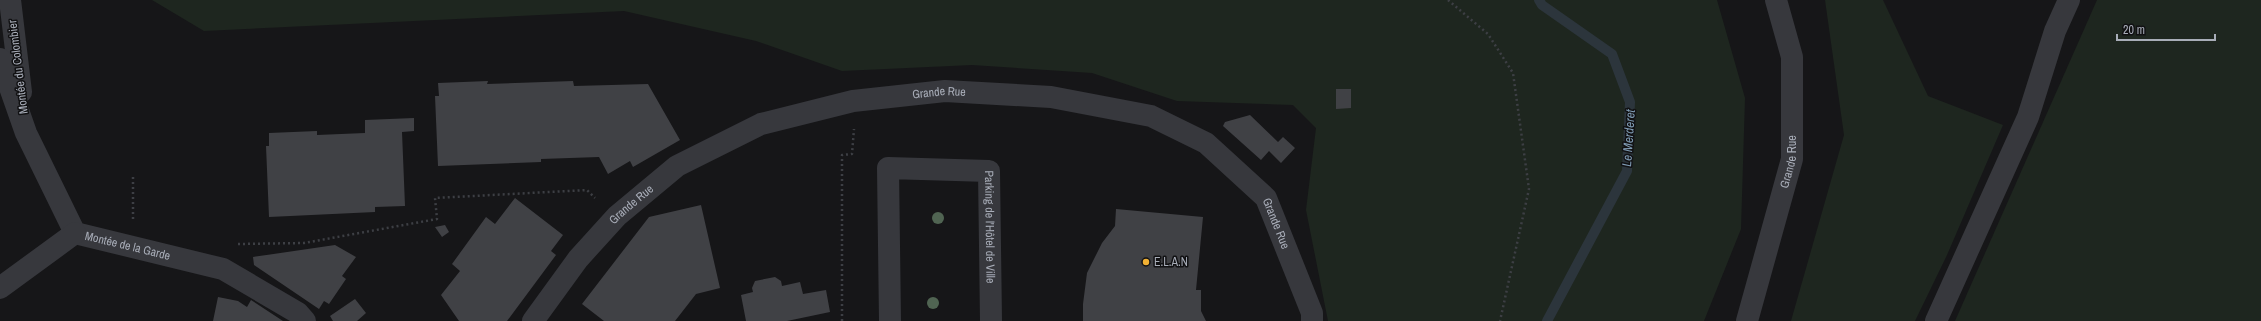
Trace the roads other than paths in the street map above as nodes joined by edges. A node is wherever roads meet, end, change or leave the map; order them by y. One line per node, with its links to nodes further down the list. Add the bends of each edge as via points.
1 (10, 0): 5 (street, Montée du Colombier)
2 (1776, 0): 13 (street, Grande Rue, via 1792,57 1792,159)
3 (2069, 0): 14 (street, via 2055,30 2028,117)
4 (0, 60): 5 (street, Montée de la Garde)
5 (26, 133): 6 (street, Montée de la Garde)
6 (75, 233): 7 (street); 8 (street, Montée de la Garde, via 223,269 298,313)
7 (0, 288)
8 (305, 321)
9 (533, 321): 12 (street, Grande Rue, via 578,259 617,216 677,166 761,124 875,97 945,91 1051,97 1151,116 1206,142 1266,198 1312,313)
10 (890, 321): 11 (street, Parking de l'Hôtel de Ville, via 888,168 988,171)
11 (991, 321)
12 (1312, 321)
13 (1747, 321)
14 (1936, 321)

